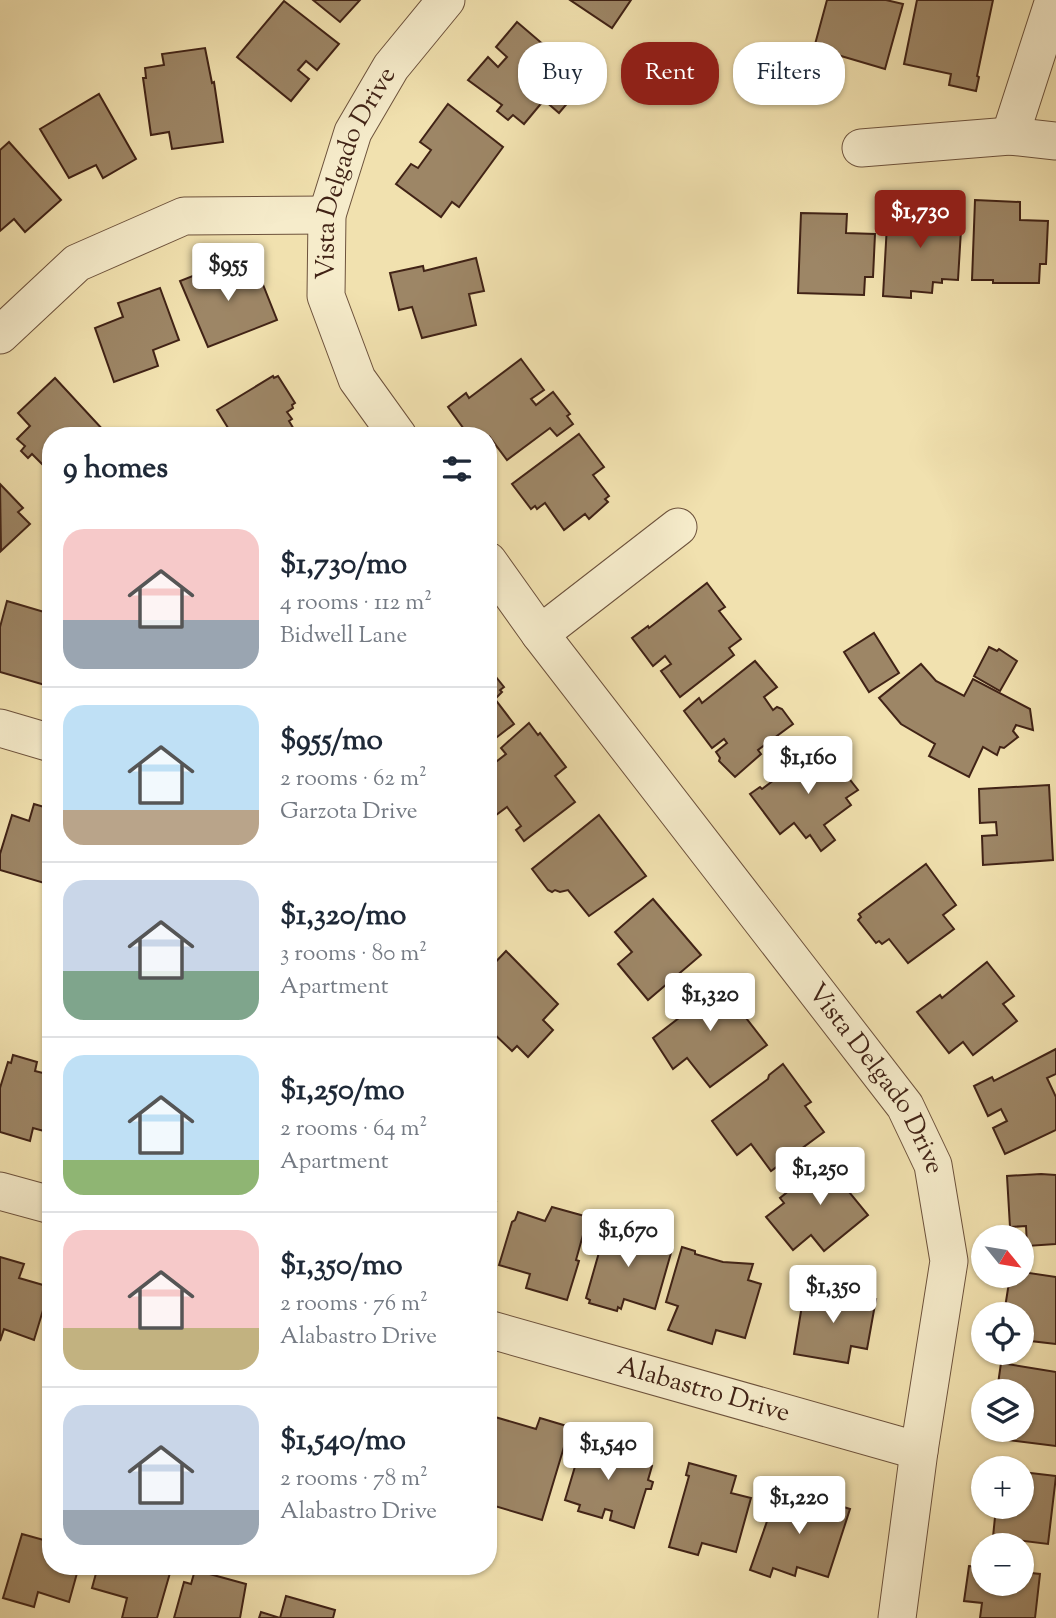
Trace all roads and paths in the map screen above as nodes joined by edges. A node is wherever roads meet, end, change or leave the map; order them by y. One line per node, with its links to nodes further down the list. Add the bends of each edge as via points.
1 (446, 0): 6 (street, Vista Delgado Drive, via 391,67 353,132)
2 (1054, 0): 3 (street)
3 (1010, 136): 4 (street); 5 (street)
4 (1056, 141)
5 (861, 148)
6 (327, 215): 7 (street, via 184,216 77,263); 8 (street, Vista Delgado Drive, via 326,296 356,379)
7 (0, 335)
8 (391, 427)
9 (678, 527): 11 (street)
10 (497, 574): 11 (street, Vista Delgado Drive)
11 (540, 634): 17 (street, Vista Delgado Drive, via 905,1106 933,1165 949,1261)
12 (0, 728): 13 (street)
13 (42, 740)
14 (0, 1191): 15 (street)
15 (42, 1203)
16 (497, 1332): 17 (street, Alabastro Drive)
17 (919, 1451): 18 (street, Vista Delgado Drive)
18 (897, 1618)

